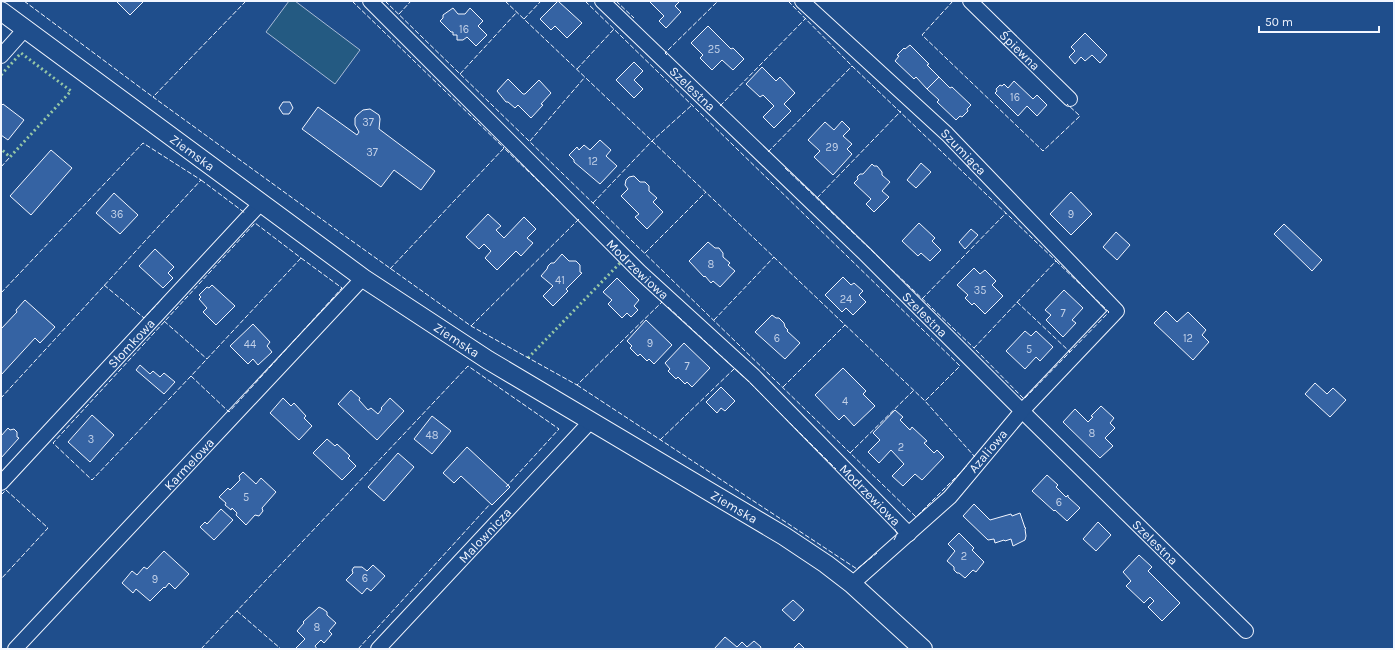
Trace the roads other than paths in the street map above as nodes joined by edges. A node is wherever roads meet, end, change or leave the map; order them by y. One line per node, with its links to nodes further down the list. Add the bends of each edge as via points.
1 (370, 1): 15 (street, Modrzewiowa, via 640,272 754,376)
2 (602, 1): 12 (street, Szelestna, via 864,253)
3 (802, 1): 11 (street, Szumiąca, via 947,134)
4 (970, 1): 8 (street, Śpiewna)
5 (1, 11): 6 (street, Ziemska)
6 (25, 29): 7 (street); 9 (street, Ziemska)
7 (1, 56)
8 (1070, 99)
9 (260, 204): 10 (street, Ziemska); 14 (street, Słomkowa)
10 (363, 278): 13 (street, Ziemska, via 488,360); 18 (street, Karmelowa)
11 (1118, 311): 12 (street, Azaliowa)
12 (1022, 411): 15 (street, Azaliowa, via 950,497); 17 (street, Szelestna)
13 (591, 422): 16 (street, Ziemska, via 784,536); 19 (street, Malownicza)
14 (1, 483)
15 (909, 534): 16 (street, Azaliowa)
16 (852, 584): 20 (street, Ziemska)
17 (1246, 631)
18 (15, 649)
19 (378, 649)
20 (923, 649)

